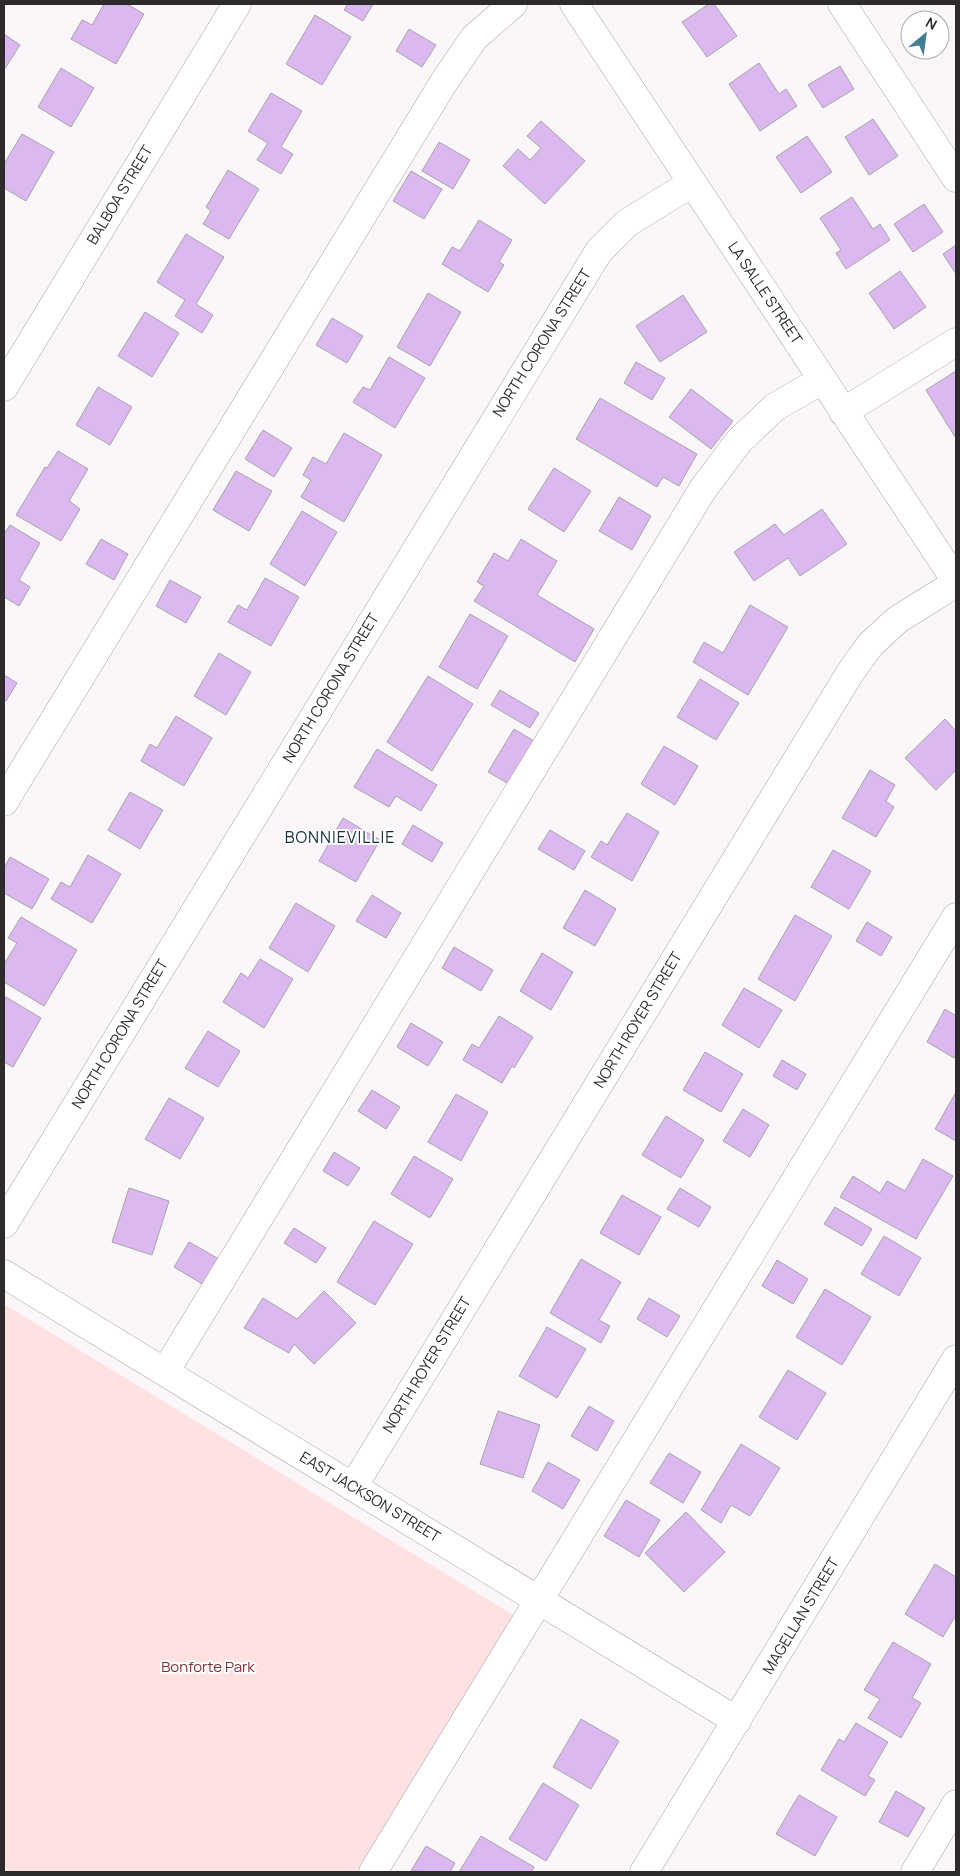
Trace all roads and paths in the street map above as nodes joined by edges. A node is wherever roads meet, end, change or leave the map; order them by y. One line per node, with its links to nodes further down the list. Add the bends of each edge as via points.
1 (236, 4): 9 (street, BALBOA STREET)
2 (513, 4): 12 (street, via 474,38 444,82)
3 (574, 4): 6 (street, LA SALLE STREET)
4 (842, 4): 5 (street)
5 (956, 178)
6 (692, 183): 8 (street, LA SALLE STREET); 14 (street, NORTH CORONA STREET, via 627,224 599,251)
7 (956, 342): 10 (street)
8 (822, 380): 10 (street, LA SALLE STREET); 17 (street, via 775,407 739,441 703,489)
9 (4, 387)
10 (843, 412): 11 (street, LA SALLE STREET)
11 (956, 582): 18 (street, NORTH ROYER STREET, via 897,620 870,645 850,673)
12 (4, 802)
13 (956, 917): 19 (street)
14 (4, 1224)
15 (4, 1274): 17 (street, EAST JACKSON STREET)
16 (956, 1359): 20 (street, MAGELLAN STREET)
17 (165, 1372): 18 (street, EAST JACKSON STREET)
18 (353, 1487): 19 (street, EAST JACKSON STREET)
19 (539, 1600): 20 (street, EAST JACKSON STREET); 22 (street)
20 (737, 1721): 23 (street, MAGELLAN STREET)
21 (956, 1804): 24 (street)
22 (373, 1872)
23 (644, 1872)
24 (914, 1872)

